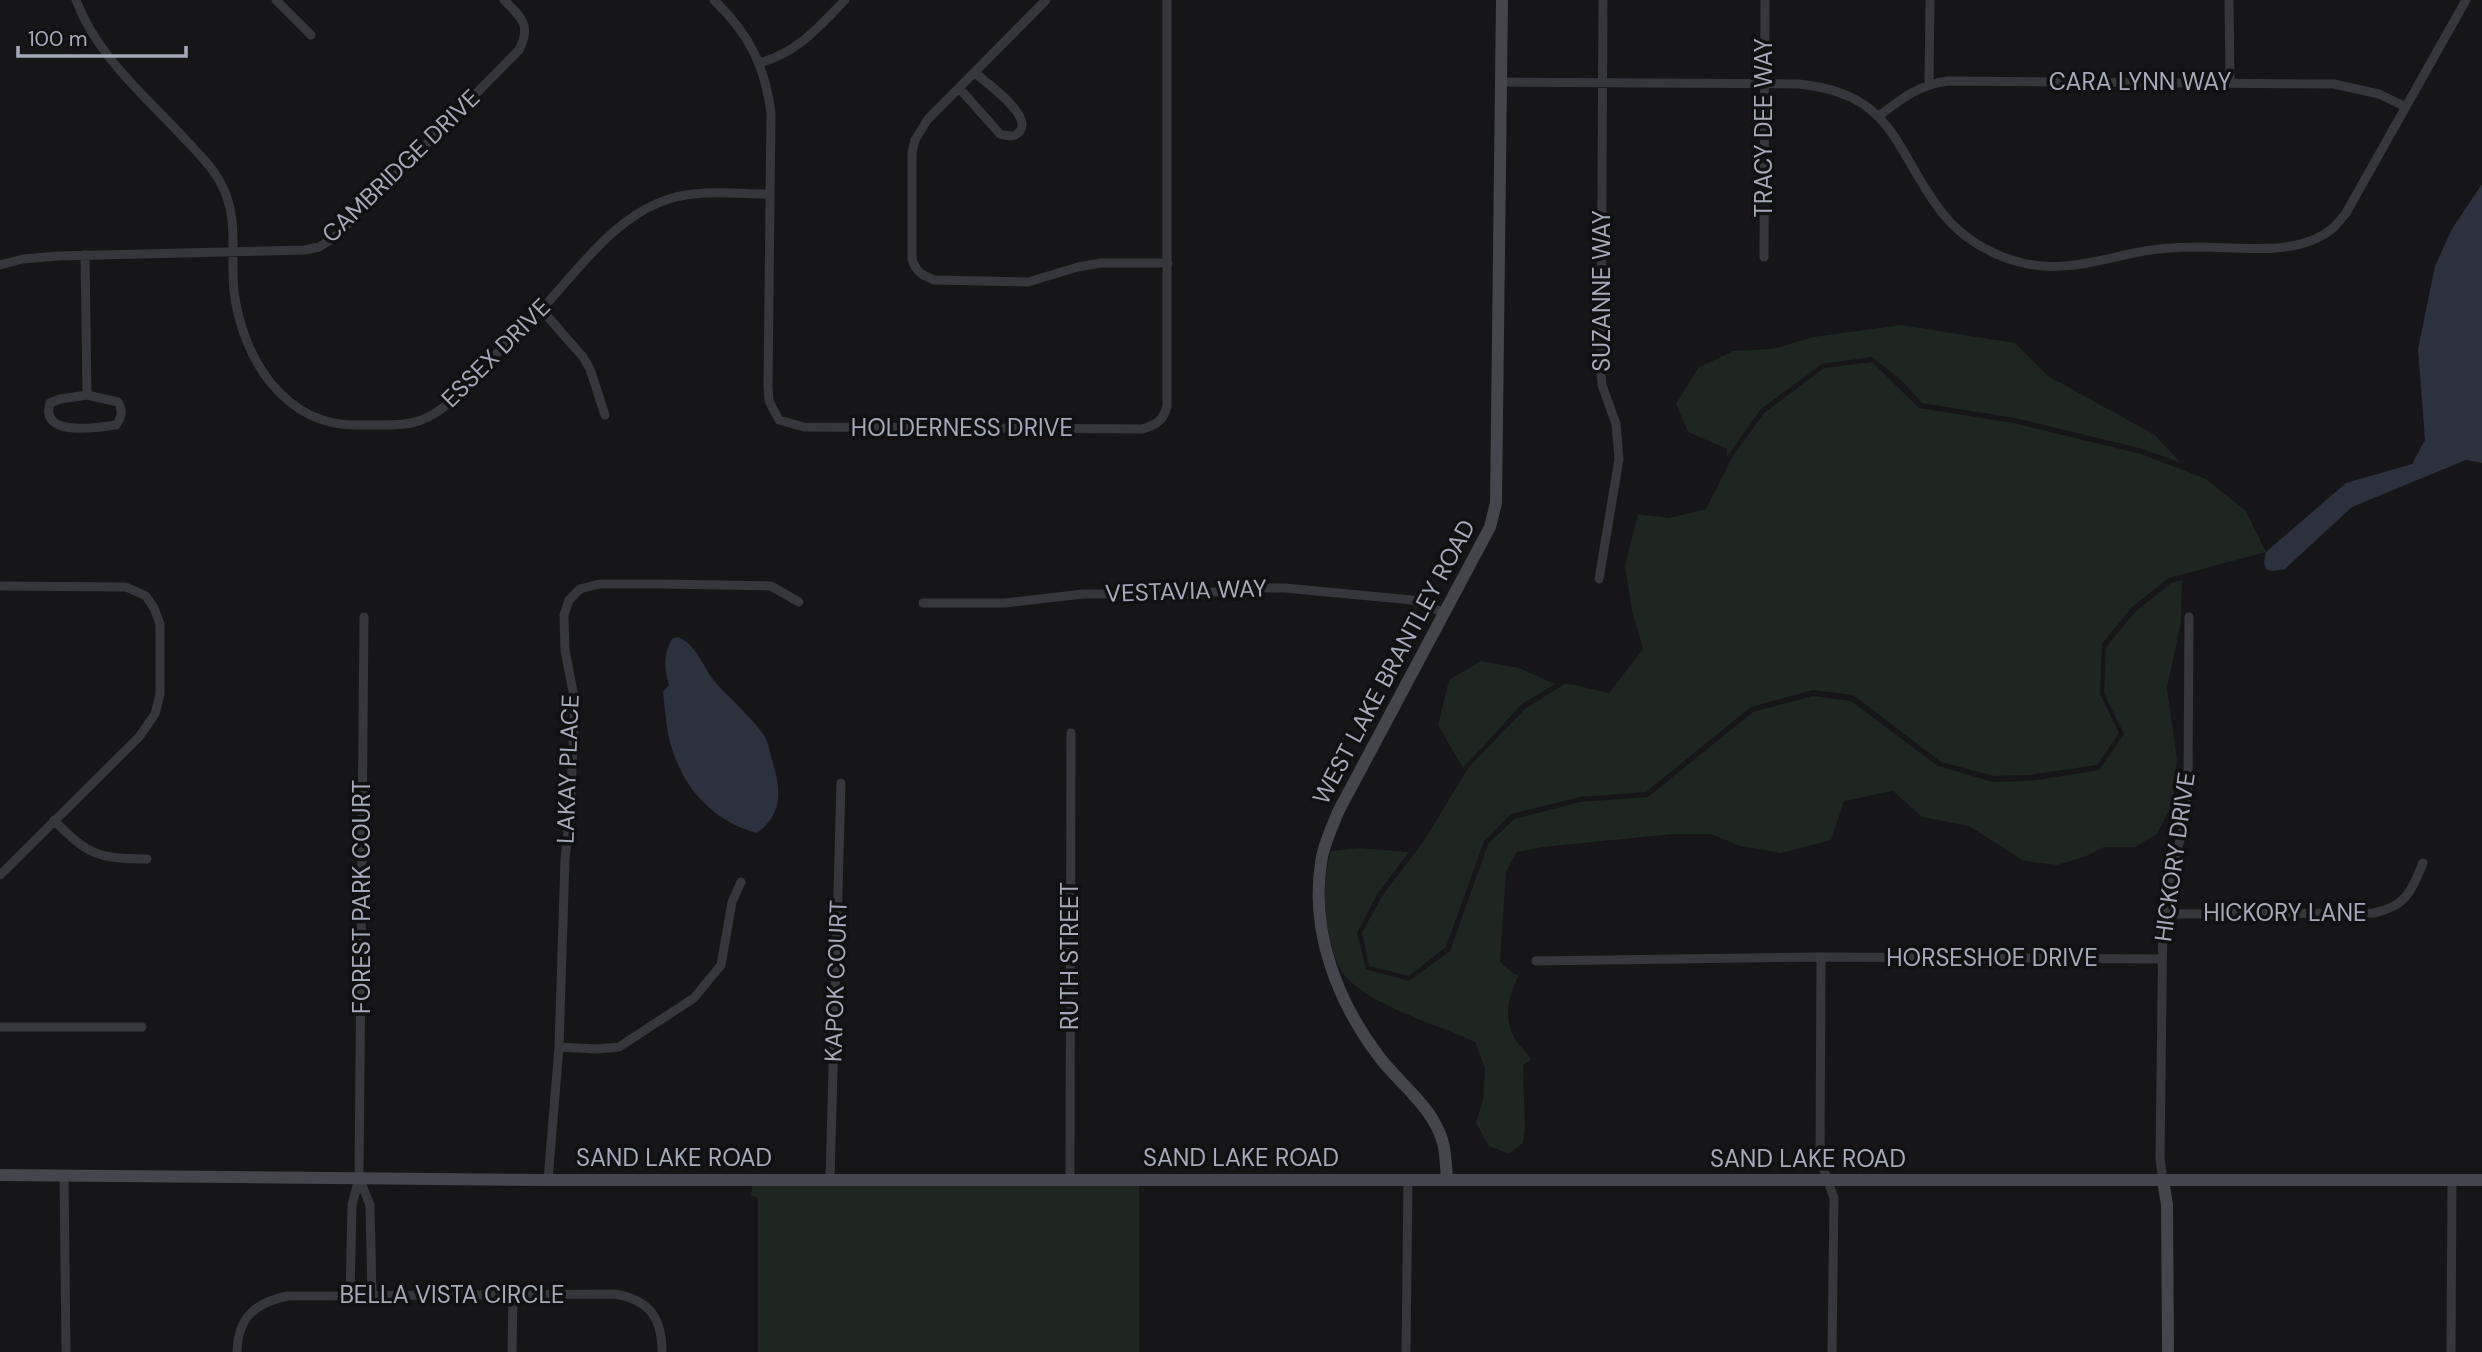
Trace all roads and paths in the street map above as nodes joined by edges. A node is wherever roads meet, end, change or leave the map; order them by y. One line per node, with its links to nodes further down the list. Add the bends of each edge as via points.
1 (76, 0): 26 (street, ESSEX DRIVE, via 103,52 219,179 232,213)
2 (276, 0): 14 (street)
3 (503, 0): 26 (street, CAMBRIDGE DRIVE, via 524,22 526,32 519,50 334,238 306,250)
4 (714, 0): 15 (street, HOLDERNESS DRIVE, via 746,36)
5 (845, 0): 15 (street, via 804,42)
6 (1046, 0): 16 (street)
7 (1167, 0): 29 (street, HOLDERNESS DRIVE)
8 (1502, 0): 17 (street, WEST LAKE BRANTLEY ROAD)
9 (1603, 0): 21 (street, SUZANNE WAY)
10 (1765, 0): 19 (street, TRACY DEE WAY)
11 (1930, 0): 20 (street)
12 (2229, 0): 18 (street)
13 (2466, 0): 23 (street)
14 (311, 35)
15 (759, 63): 25 (street, HOLDERNESS DRIVE, via 771,112)
16 (975, 73): 22 (street); 22 (street, via 1018,111 1023,122 1017,135 1000,134)
17 (1500, 82): 21 (street); 38 (street, WEST LAKE BRANTLEY ROAD, via 1496,503 1490,527)
18 (2230, 82): 20 (street, CARA LYNN WAY); 23 (street, CARA LYNN WAY, via 2334,84 2379,94)
19 (1765, 83): 21 (street); 24 (street, via 1823,86 1842,92); 28 (street, TRACY DEE WAY)
20 (1929, 83): 24 (street, CARA LYNN WAY)
21 (1602, 84): 34 (street, SUZANNE WAY, via 1601,373 1616,424 1619,458)
22 (959, 88): 29 (street, via 928,119 912,153 912,258 921,275 934,281 1028,282 1101,263)
23 (2406, 107): 24 (street, via 2346,213 2332,229 2314,239 2271,247 2168,247 2051,267 2020,262 1963,234 1944,215)
24 (1879, 116)
25 (770, 194): 29 (street, HOLDERNESS DRIVE, via 769,401 779,421 804,427 1143,429 1156,425 1167,406); 31 (street, ESSEX DRIVE, via 680,196 653,205 596,249)
26 (233, 252): 27 (street, CAMBRIDGE DRIVE); 31 (street, ESSEX DRIVE, via 234,290 244,337 268,382 316,418 346,425 412,424 429,419)
27 (85, 255): 30 (street, CAMBRIDGE DRIVE); 32 (street)
28 (1764, 257)
29 (1168, 263)
30 (0, 265)
31 (541, 309): 33 (street, via 583,357)
32 (88, 395): 32 (street, via 118,402 122,418 116,425 64,427 49,420 50,403)
33 (604, 415)
34 (1599, 579)
35 (0, 586): 43 (street, via 126,587 146,596 160,624 160,694 155,714 139,737)
36 (799, 602): 54 (street, LAKAY PLACE, via 771,586 662,584 599,584 580,589 569,600 564,615 565,651 575,701)
37 (923, 603): 38 (street, VESTAVIA WAY, via 1285,588 1406,598)
38 (1445, 613): 63 (street, WEST LAKE BRANTLEY ROAD, via 1338,812 1321,860 1319,906 1326,952 1343,997 1367,1041 1437,1125)
39 (364, 617): 57 (street, FOREST PARK COURT)
40 (2189, 617): 48 (street, HICKORY DRIVE, via 2188,784 2183,830)
41 (1071, 733): 58 (street, RUTH STREET)
42 (841, 783): 59 (street, KAPOK COURT)
43 (54, 820): 44 (street, via 91,853); 46 (street)
44 (147, 859)
45 (2423, 863): 48 (street, HICKORY LANE, via 2403,902 2374,913)
46 (0, 875)
47 (741, 883): 54 (street, via 732,902 721,965 694,998 619,1047)
48 (2163, 914): 50 (street, HICKORY DRIVE)
49 (1821, 957): 50 (street, HORSESHOE DRIVE); 51 (street, HORSESHOE DRIVE); 60 (street, via 1820,1160)
50 (2162, 959): 64 (street, HICKORY DRIVE)
51 (1536, 961)
52 (0, 1027): 53 (street)
53 (142, 1027)
54 (559, 1047): 61 (street, LAKAY PLACE)
55 (0, 1175): 56 (street, SAND LAKE ROAD)
56 (64, 1175): 57 (street, SAND LAKE ROAD); 72 (street)
57 (359, 1178): 61 (street, SAND LAKE ROAD); 67 (street, via 352,1205); 68 (street, via 370,1205)
58 (1070, 1178): 59 (street, SAND LAKE ROAD); 62 (street, SAND LAKE ROAD)
59 (830, 1179): 61 (street, SAND LAKE ROAD)
60 (1827, 1179): 63 (street, SAND LAKE ROAD); 64 (street, SAND LAKE ROAD); 77 (street, via 1834,1198)
61 (548, 1180)
62 (1408, 1180): 63 (street, SAND LAKE ROAD); 76 (street)
63 (1447, 1180)
64 (2163, 1180): 66 (street, SAND LAKE ROAD); 78 (street)
65 (2482, 1180): 66 (street, SAND LAKE ROAD)
66 (2452, 1181): 79 (street)
67 (351, 1247): 68 (street); 71 (street)
68 (371, 1247): 69 (street)
69 (372, 1295): 70 (street, BELLA VISTA CIRCLE); 71 (street, BELLA VISTA CIRCLE)
70 (513, 1295): 74 (street); 75 (street, BELLA VISTA CIRCLE, via 632,1297 648,1307 657,1321)
71 (350, 1296): 73 (street, BELLA VISTA CIRCLE, via 287,1296 266,1301 241,1327)
72 (66, 1352)
73 (237, 1352)
74 (512, 1352)
75 (662, 1352)
76 (1406, 1352)
77 (1832, 1352)
78 (2168, 1352)
79 (2451, 1352)

